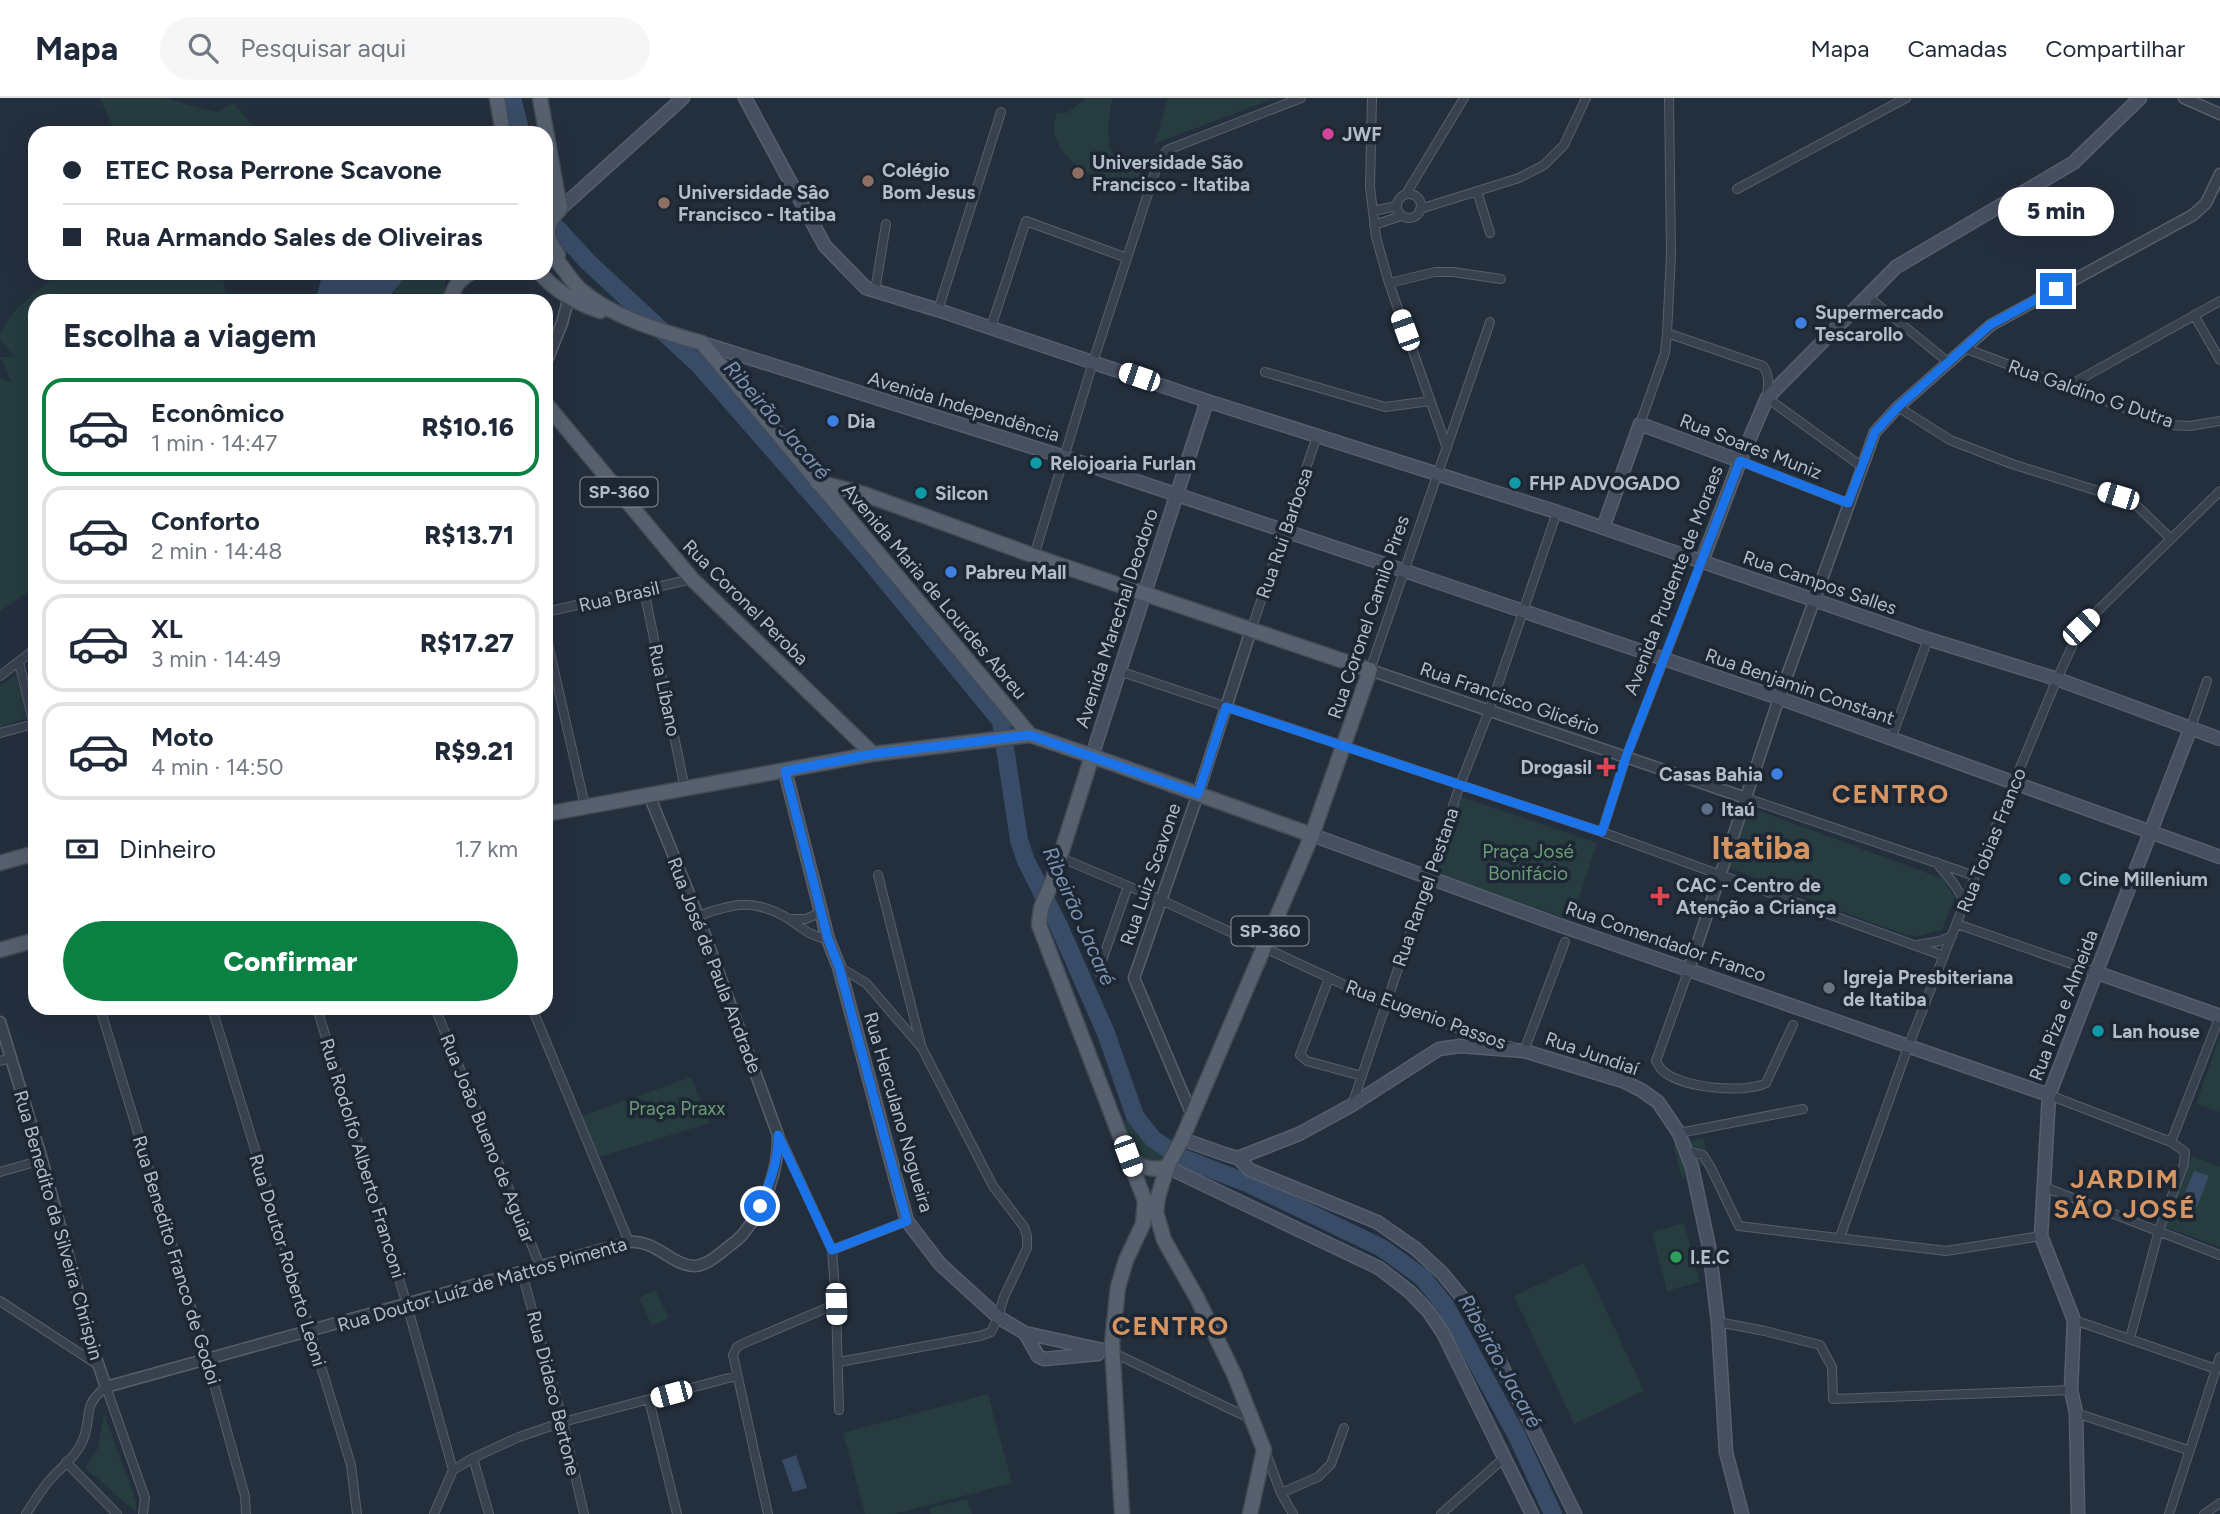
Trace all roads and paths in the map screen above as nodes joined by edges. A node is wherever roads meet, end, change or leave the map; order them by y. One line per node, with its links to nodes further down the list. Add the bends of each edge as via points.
1 (497, 98): 15 (main road)
2 (540, 98): 16 (main road)
3 (683, 98): 24 (main road)
4 (744, 98): 38 (main road, via 825,246 866,288)
5 (1301, 98): 33 (street, via 1167,150 1159,160)
6 (1372, 98): 25 (street)
7 (1464, 98): 21 (street)
8 (1586, 98): 20 (street, via 1564,145 1544,165)
9 (1669, 98): 47 (street)
10 (1906, 98): 19 (street)
11 (2140, 98): 39 (main road, Avenida Prudente de Moraes, via 2073,163 1896,267)
12 (2185, 98): 14 (street)
13 (1001, 112): 42 (street)
14 (2220, 114)
15 (502, 126)
16 (545, 126)
17 (2220, 174): 50 (street, via 2206,203 2193,215 1990,325)
18 (553, 175): 24 (main road)
19 (1737, 189)
20 (1477, 191): 23 (street); 30 (street)
21 (1406, 194): 22 (street); 23 (street, via 1417,198)
22 (1396, 206): 25 (street); 26 (street)
23 (1420, 209): 26 (street, via 1412,217)
24 (559, 211): 27 (main road, Avenida Independência)
25 (1373, 211): 29 (street)
26 (1401, 216): 29 (street)
27 (553, 218)
28 (886, 224): 38 (street)
29 (1374, 225): 37 (street)
30 (1490, 233)
31 (553, 249): 34 (main road, Avenida Independência)
32 (553, 255): 34 (main road, Avenida Independência)
33 (1127, 258): 46 (street, via 1026,221); 52 (street)
34 (572, 277): 40 (street); 44 (main road, Avenida Independência, via 603,305)
35 (1501, 279): 37 (street, via 1436,272)
36 (547, 280): 40 (main road, Avenida Independência)
37 (1389, 283): 58 (street)
38 (875, 291): 42 (main road, Rua Campos Salles)
39 (1866, 295): 53 (street); 56 (main road, Avenida Prudente de Moraes)
40 (569, 298): 44 (main road, Avenida Independência); 49 (street)
41 (2220, 301): 43 (street)
42 (938, 310): 46 (main road, Rua Campos Salles)
43 (2194, 316): 51 (street); 55 (street)
44 (630, 319): 48 (main road, Avenida Independência)
45 (1490, 322): 64 (street, Rua Coronel Camilo Pires)
46 (991, 327): 52 (main road, Rua Campos Salles)
47 (1667, 333): 56 (street, via 1763,366); 62 (street, via 1665,353)
48 (702, 343): 65 (main road, Avenida Independência); 69 (main road, Avenida Maria de Lourdes Abreu)
49 (553, 346)
50 (1964, 348): 53 (street); 55 (street, Rua Galdino G Dutra)
51 (2220, 360)
52 (1093, 362): 57 (main road, Rua Campos Salles); 65 (street)
53 (1948, 362): 59 (street)
54 (1265, 372): 58 (street, via 1385,407)
55 (2068, 386): 61 (street, Rua Galdino G Dutra, via 2171,425)
56 (1767, 398): 66 (main road, Avenida Prudente de Moraes); 67 (street)
57 (1207, 401): 63 (main road, Rua Campos Salles); 72 (main road, Avenida Marechal Deodoro)
58 (1430, 401): 64 (street)
59 (1898, 407): 67 (street, via 1875,432); 78 (street, via 1950,440 2133,502)
60 (553, 412): 82 (main road, Rua Coronel Peroba / SP-360)
61 (2220, 421)
62 (1640, 424): 66 (main road, Rua Soares Muniz); 76 (main road)
63 (1317, 436): 68 (main road, Rua Campos Salles); 77 (street, Rua Rui Barbosa)
64 (1447, 448): 68 (street, Rua Coronel Camilo Pires)
65 (1064, 457): 72 (main road, Avenida Independência); 79 (street)
66 (1740, 461): 73 (street, Rua Soares Muniz); 80 (main road, Avenida Prudente de Moraes)
67 (1861, 466): 73 (street)
68 (1438, 474): 74 (main road, Rua Campos Salles); 81 (street, Rua Coronel Camilo Pires)
69 (817, 482): 71 (main road, Rua Francisco Glicério); 75 (main road, Avenida Maria de Lourdes Abreu)
70 (2220, 491): 78 (street, Rua Tobias Franco)
71 (864, 494): 75 (main road, via 854,506); 79 (main road, Rua Francisco Glicério)
72 (1176, 494): 77 (main road, Avenida Independência); 84 (main road, Avenida Marechal Deodoro)
73 (1848, 503): 85 (street)
74 (1557, 512): 76 (main road, Rua Campos Salles); 87 (street, Rua Rangel Pestana)
75 (852, 522): 106 (main road, Avenida Maria de Lourdes Abreu)
76 (1603, 528): 80 (main road, Rua Campos Salles)
77 (1285, 530): 81 (main road, Rua Benjamin Constant); 88 (street, Rua Rui Barbosa)
78 (2171, 539): 97 (street, Rua Tobias Franco, via 2081,627)
79 (1034, 556): 84 (main road, Rua Francisco Glicério)
80 (1702, 561): 85 (main road, Rua Campos Salles); 91 (street, Avenida Prudente de Moraes)
81 (1405, 571): 87 (main road, Rua Benjamin Constant); 94 (street, Rua Coronel Camilo Pires)
82 (692, 579): 83 (street, Rua Brasil); 110 (main road, Rua Coronel Peroba / SP-360)
83 (644, 590): 86 (street, Rua Brasil); 116 (street, Rua Líbano)
84 (1144, 593): 88 (main road, Rua Francisco Glicério); 95 (main road, Avenida Marechal Deodoro)
85 (1814, 600): 89 (main road, Rua Campos Salles); 99 (street)
86 (553, 610)
87 (1523, 611): 91 (main road, Rua Benjamin Constant); 102 (street, Rua Rangel Pestana)
88 (1251, 630): 94 (main road, Rua Francisco Glicério); 101 (street, Rua Luiz Scavone)
89 (1928, 639): 97 (main road, Rua Campos Salles); 107 (street)
90 (28, 655): 92 (street)
91 (1664, 659): 99 (main road, Rua Benjamin Constant); 112 (street, Avenida Prudente de Moraes)
92 (19, 662): 96 (street); 100 (street)
93 (553, 666): 120 (street)
94 (1370, 670): 102 (street, Rua Francisco Glicério); 109 (main road, Rua Coronel Camilo Pires / SP-360)
95 (1119, 671): 101 (street); 111 (main road, Avenida Marechal Deodoro)
96 (0, 676)
97 (2057, 679): 103 (main road, Rua Campos Salles); 114 (street, Rua Tobias Franco)
98 (2207, 681): 103 (street)
99 (1779, 698): 107 (main road, Rua Benjamin Constant); 119 (street)
100 (28, 701)
101 (1226, 707): 109 (street); 117 (street, Rua Luiz Scavone)
102 (1489, 711): 112 (street, Rua Francisco Glicério); 115 (street, Rua Rangel Pestana)
103 (2190, 727): 108 (main road, Rua Campos Salles); 123 (main road, Rua Piza e Almeida)
104 (28, 728): 105 (street)
105 (0, 733)
106 (1030, 735): 110 (main road); 111 (main road, Rua Comendador Franco)
107 (1891, 739): 114 (main road, Rua Benjamin Constant)
108 (2220, 739)
109 (1343, 746): 115 (street); 124 (main road, Rua Coronel Camilo Pires / SP-360)
110 (873, 754): 113 (main road)
111 (1092, 756): 117 (main road, Rua Comendador Franco); 126 (main road, Avenida Marechal Deodoro)
112 (1626, 757): 119 (street, Rua Francisco Glicério); 122 (street, Avenida Prudente de Moraes)
113 (785, 771): 116 (main road); 137 (main road, Rua Herculano Nogueira)
114 (2015, 783): 123 (main road, Rua Benjamin Constant); 133 (street, Rua Tobias Franco)
115 (1460, 785): 122 (street); 132 (street, Rua Rangel Pestana)
116 (685, 789): 118 (main road)
117 (1198, 794): 124 (main road, Rua Comendador Franco); 135 (street, Rua Luiz Scavone)
118 (649, 795): 120 (main road); 138 (street, Rua José de Paula Andrade)
119 (1746, 798): 128 (street, Rua Francisco Glicério); 130 (street)
120 (585, 806): 121 (main road)
121 (553, 813)
122 (1602, 832): 130 (street)
123 (2151, 832): 127 (main road, Rua Benjamin Constant); 152 (main road, Rua Piza e Almeida)
124 (1312, 835): 132 (main road, Rua Comendador Franco); 146 (main road, Rua Coronel Camilo Pires / SP-360)
125 (28, 855): 129 (main road)
126 (1059, 857): 134 (street, Rua Eugenio Passos); 177 (main road, Avenida Marechal Deodoro, via 1039,925)
127 (2220, 857)
128 (1936, 862): 133 (street, Rua Francisco Glicério); 136 (street)
129 (0, 863)
130 (1720, 874): 145 (street); 150 (street)
131 (878, 875): 164 (street)
132 (1429, 876): 150 (main road, Rua Comendador Franco); 154 (street, Rua Rangel Pestana)
133 (1975, 876): 136 (street, Rua Tobias Franco)
134 (1128, 886): 135 (street, Rua Eugenio Passos); 151 (street)
135 (1161, 900): 146 (street, Rua Eugenio Passos); 171 (street, Rua Luiz Scavone, via 1134,978)
136 (1965, 902): 140 (street, Rua Tobias Franco)
137 (821, 912): 139 (street, via 806,919); 142 (main road, Rua Herculano Nogueira)
138 (698, 916): 139 (street, via 726,906 754,904); 173 (street, Rua José de Paula Andrade)
139 (789, 919): 142 (street, via 810,935)
140 (1957, 924): 141 (street, Rua Tobias Franco); 152 (street)
141 (1952, 936): 145 (street); 148 (street, Rua Tobias Franco)
142 (828, 939): 149 (main road, Rua Herculano Nogueira)
143 (28, 942): 147 (main road)
144 (1565, 942): 165 (street)
145 (1915, 945): 148 (street)
146 (1263, 948): 153 (street, Rua Eugenio Passos); 171 (main road, Rua Coronel Camilo Pires / SP-360)
147 (0, 950)
148 (1944, 956): 163 (street, Rua Tobias Franco)
149 (839, 967): 164 (street, via 866,983); 183 (main road, Rua Herculano Nogueira)
150 (1689, 969): 162 (street, via 1656,1061 1664,1072 1704,1087 1757,1087 1766,1083); 163 (main road, Rua Comendador Franco)
151 (1097, 972)
152 (2095, 972): 160 (main road); 168 (main road, Rua Piza e Almeida)
153 (1329, 978): 154 (street, Rua Eugenio Passos); 167 (street, via 1300,1055)
154 (1386, 1004): 165 (street, Rua Eugenio Passos); 167 (street, Rua Rangel Pestana)
155 (102, 1015): 207 (street, Rua Benedito Franco de Godoi)
156 (214, 1015): 200 (street, Rua Doutor Roberto Leoni)
157 (319, 1015): 196 (street, Rua Rodolfo Alberto Franconi)
158 (438, 1015): 192 (street, Rua João Bueno de Aguiar)
159 (535, 1015): 189 (street)
160 (2220, 1016): 175 (street)
161 (0, 1022): 166 (street, Rua Benedito da Silveira Chrispin)
162 (1793, 1025)
163 (1908, 1047): 168 (main road, Rua Comendador Franco); 187 (street, Rua Tobias Franco)
164 (922, 1048): 197 (street, via 993,1186 1027,1236 1027,1248)
165 (1524, 1051): 169 (main road, Rua Jundiaí, via 1439,1049); 172 (main road, Rua Jundiaí, via 1641,1090 1658,1102)
166 (6, 1059): 179 (street, Rua Benedito da Silveira Chrispin)
167 (1362, 1076): 169 (street, Rua Rangel Pestana)
168 (2049, 1095): 175 (street, Rua Comendador Franco); 182 (main road, Rua Piza e Almeida)
169 (1352, 1105): 178 (main road, Rua Jundiaí)
170 (1803, 1110): 172 (street)
171 (1192, 1115): 174 (main road, SP-360)
172 (1679, 1133): 176 (main road, Rua Jundiaí)
173 (778, 1135): 189 (street, Rua Doutor Luíz de Mattos Pimenta, via 779,1155 772,1179 752,1223 714,1258 693,1266 645,1243); 190 (street)
174 (1180, 1141): 178 (main road); 180 (main road, SP-360)
175 (2171, 1142): 184 (street, via 2185,1152 2184,1164)
176 (1686, 1151): 187 (street, via 1703,1155 1739,1226); 199 (main road, Rua Jundiaí, via 1709,1247)
177 (1128, 1156): 180 (main road, via 1139,1166 1154,1170); 185 (main road, Avenida Marechal Deodoro, via 1145,1201)
178 (1238, 1158): 243 (main road, via 1251,1170 1377,1222 1441,1273 1466,1302 1500,1362)
179 (42, 1160): 181 (street); 209 (street, Rua Benedito da Silveira Chrispin)
180 (1169, 1165): 188 (main road, SP-360, via 1156,1212); 223 (main road, via 1380,1268 1410,1292 1443,1333)
181 (0, 1172)
182 (2045, 1187): 184 (street); 186 (main road, Rua Piza e Almeida)
183 (907, 1221): 190 (street); 197 (main road, Rua Herculano Nogueira, via 940,1264)
184 (2159, 1230): 191 (street); 202 (street)
185 (1138, 1234): 188 (main road, via 1156,1234); 205 (main road, via 1118,1287)
186 (2041, 1236): 187 (street, via 1946,1251); 198 (main road, Rua Piza e Almeida)
187 (1840, 1237)
188 (1164, 1240): 217 (main road, SP-360, via 1197,1297)
189 (629, 1242): 192 (street, Rua Doutor Luíz de Mattos Pimenta)
190 (832, 1250): 195 (street)
191 (2220, 1255)
192 (541, 1268): 193 (street, Rua Doutor Luíz de Mattos Pimenta)
193 (522, 1273): 196 (street, Rua Doutor Luíz de Mattos Pimenta); 218 (street, Rua Didaco Bertone)
194 (0, 1301): 209 (street)
195 (836, 1304): 208 (street); 211 (street, via 742,1344 734,1350)
196 (407, 1305): 200 (street, Rua Doutor Luíz de Mattos Pimenta); 225 (street, Rua Rodolfo Alberto Franconi)
197 (998, 1317): 201 (main road, Rua Herculano Nogueira); 208 (street, via 990,1332 980,1336)
198 (2074, 1320): 202 (street); 213 (main road, Rua Piza e Almeida)
199 (1718, 1322): 213 (street, via 1820,1345 1832,1367 1833,1399); 244 (main road, Rua Jundiaí, via 1726,1452)
200 (310, 1332): 207 (street, Rua Doutor Luíz de Mattos Pimenta); 232 (street, Rua Doutor Roberto Leoni, via 351,1465)
201 (1025, 1334): 203 (main road, Rua Herculano Nogueira); 204 (main road)
202 (2130, 1338): 210 (street)
203 (1049, 1339): 204 (main road, via 1039,1341); 205 (main road, Rua Herculano Nogueira)
204 (1035, 1348): 205 (main road, via 1044,1359)
205 (1111, 1352): 217 (street); 238 (main road)
206 (2220, 1357): 210 (street)
207 (207, 1359): 212 (street, Rua Doutor Luíz de Mattos Pimenta); 231 (street, Rua Benedito Franco de Godoi)
208 (839, 1362): 215 (street)
209 (98, 1366): 212 (street, Rua Benedito da Silveira Chrispin)
210 (2216, 1369): 221 (street)
211 (736, 1376): 214 (street); 237 (street)
212 (106, 1387): 224 (street, via 94,1396 81,1444); 230 (street, via 145,1498)
213 (2071, 1390): 216 (main road, Rua Piza e Almeida)
214 (649, 1400): 218 (street); 236 (street)
215 (839, 1410)
216 (2076, 1413): 221 (street); 245 (main road, Rua Piza e Almeida)
217 (1251, 1419): 220 (main road, SP-360)
218 (563, 1422): 222 (street); 235 (street, Rua Didaco Bertone)
219 (1344, 1428): 226 (street, via 1331,1464 1318,1477)
220 (1264, 1450): 226 (street); 239 (main road)
221 (2188, 1450): 246 (street)
222 (473, 1458): 225 (street); 234 (street)
223 (1504, 1458): 241 (street); 242 (main road)
224 (66, 1462): 228 (street); 229 (street)
225 (453, 1470): 233 (street)
226 (1281, 1493): 240 (street)
227 (2220, 1503): 247 (street)
228 (26, 1514)
229 (117, 1514)
230 (144, 1514)
231 (246, 1514)
232 (357, 1514)
233 (434, 1514)
234 (489, 1514)
235 (584, 1514)
236 (677, 1514)
237 (768, 1514)
238 (1122, 1514)
239 (1250, 1514)
240 (1293, 1514)
241 (1441, 1514)
242 (1532, 1514)
243 (1575, 1514)
244 (1742, 1514)
245 (2078, 1514)
246 (2169, 1514)
247 (2204, 1514)

